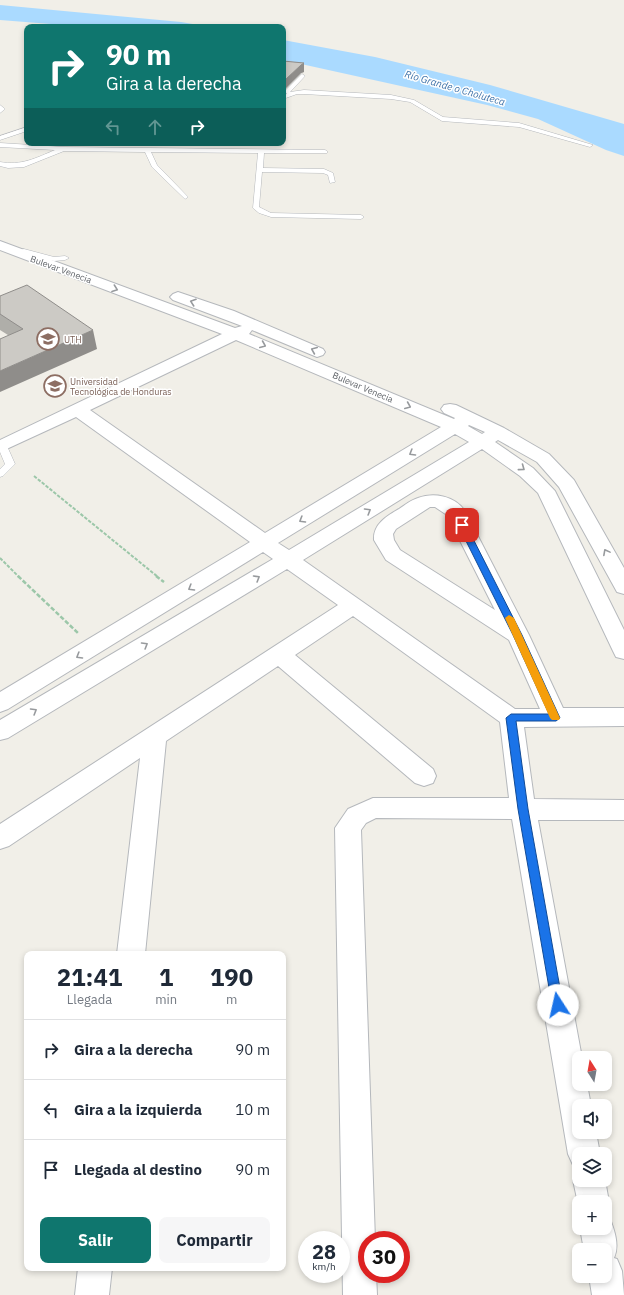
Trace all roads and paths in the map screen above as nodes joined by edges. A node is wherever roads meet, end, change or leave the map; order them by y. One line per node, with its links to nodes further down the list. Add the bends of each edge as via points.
1 (302, 76): 2 (lane)
2 (286, 91)
3 (286, 92): 4 (lane)
4 (296, 92): 5 (lane); 10 (lane, via 391,97 412,101 442,119 519,126)
5 (286, 96)
6 (0, 107): 7 (lane)
7 (0, 111)
8 (24, 130): 9 (lane)
9 (0, 138)
10 (590, 145)
11 (0, 146): 12 (lane)
12 (64, 149): 13 (lane); 16 (lane, via 20,167)
13 (147, 150): 14 (lane); 19 (lane, via 154,166)
14 (261, 152): 15 (lane); 17 (lane)
15 (325, 152)
16 (0, 164)
17 (260, 170): 18 (lane, via 324,171 331,174); 20 (lane, via 256,208 261,212 271,215)
18 (332, 182)
19 (185, 197)
20 (361, 217)
21 (0, 233): 24 (street, Bulevar Venecia)
22 (0, 245): 23 (street, Bulevar Venecia)
23 (17, 252): 24 (lane, via 33,252 52,259); 26 (street, Bulevar Venecia, one-way to 26)
24 (65, 258): 25 (street, Bulevar Venecia, one-way to 24)
25 (255, 325): 26 (street); 28 (street, Bulevar Venecia, one-way to 25)
26 (236, 334): 27 (street); 28 (street, Bulevar Venecia, one-way to 28)
27 (78, 410): 30 (street); 33 (street)
28 (462, 422): 29 (street, Bulevar Venecia); 33 (street, one-way to 33)
29 (490, 436): 35 (street, one-way to 29); 36 (street, Bulevar Venecia, one-way to 29, via 585,512 567,484 543,458); 41 (street, Bulevar Venecia, one-way to 41, via 546,491)
30 (1, 446): 31 (lane, via 10,464)
31 (0, 474)
32 (34, 476): 37 (path)
33 (264, 543): 35 (street); 37 (street, one-way to 37)
34 (0, 558): 40 (path)
35 (289, 559): 38 (street); 47 (street, one-way to 35)
36 (624, 587)
37 (180, 595): 40 (street)
38 (354, 606): 42 (street); 45 (street)
39 (518, 635): 39 (street, via 393,555 384,546 387,525 424,502 436,501 455,511); 46 (street)
40 (93, 647): 43 (street, one-way to 43)
41 (624, 650)
42 (279, 654): 48 (street); 49 (street)
43 (0, 703)
44 (624, 717): 46 (street)
45 (511, 718): 46 (street); 50 (street)
46 (556, 718)
47 (0, 731)
48 (155, 735): 52 (street); 53 (street)
49 (424, 776)
50 (523, 809): 51 (street); 54 (street); 58 (street, via 373,808 357,816 348,828)
51 (624, 810)
52 (0, 838)
53 (131, 951)
54 (574, 1099)
55 (95, 1271): 57 (street)
56 (607, 1283): 59 (street)
57 (92, 1295)
58 (360, 1295)
59 (609, 1295)

